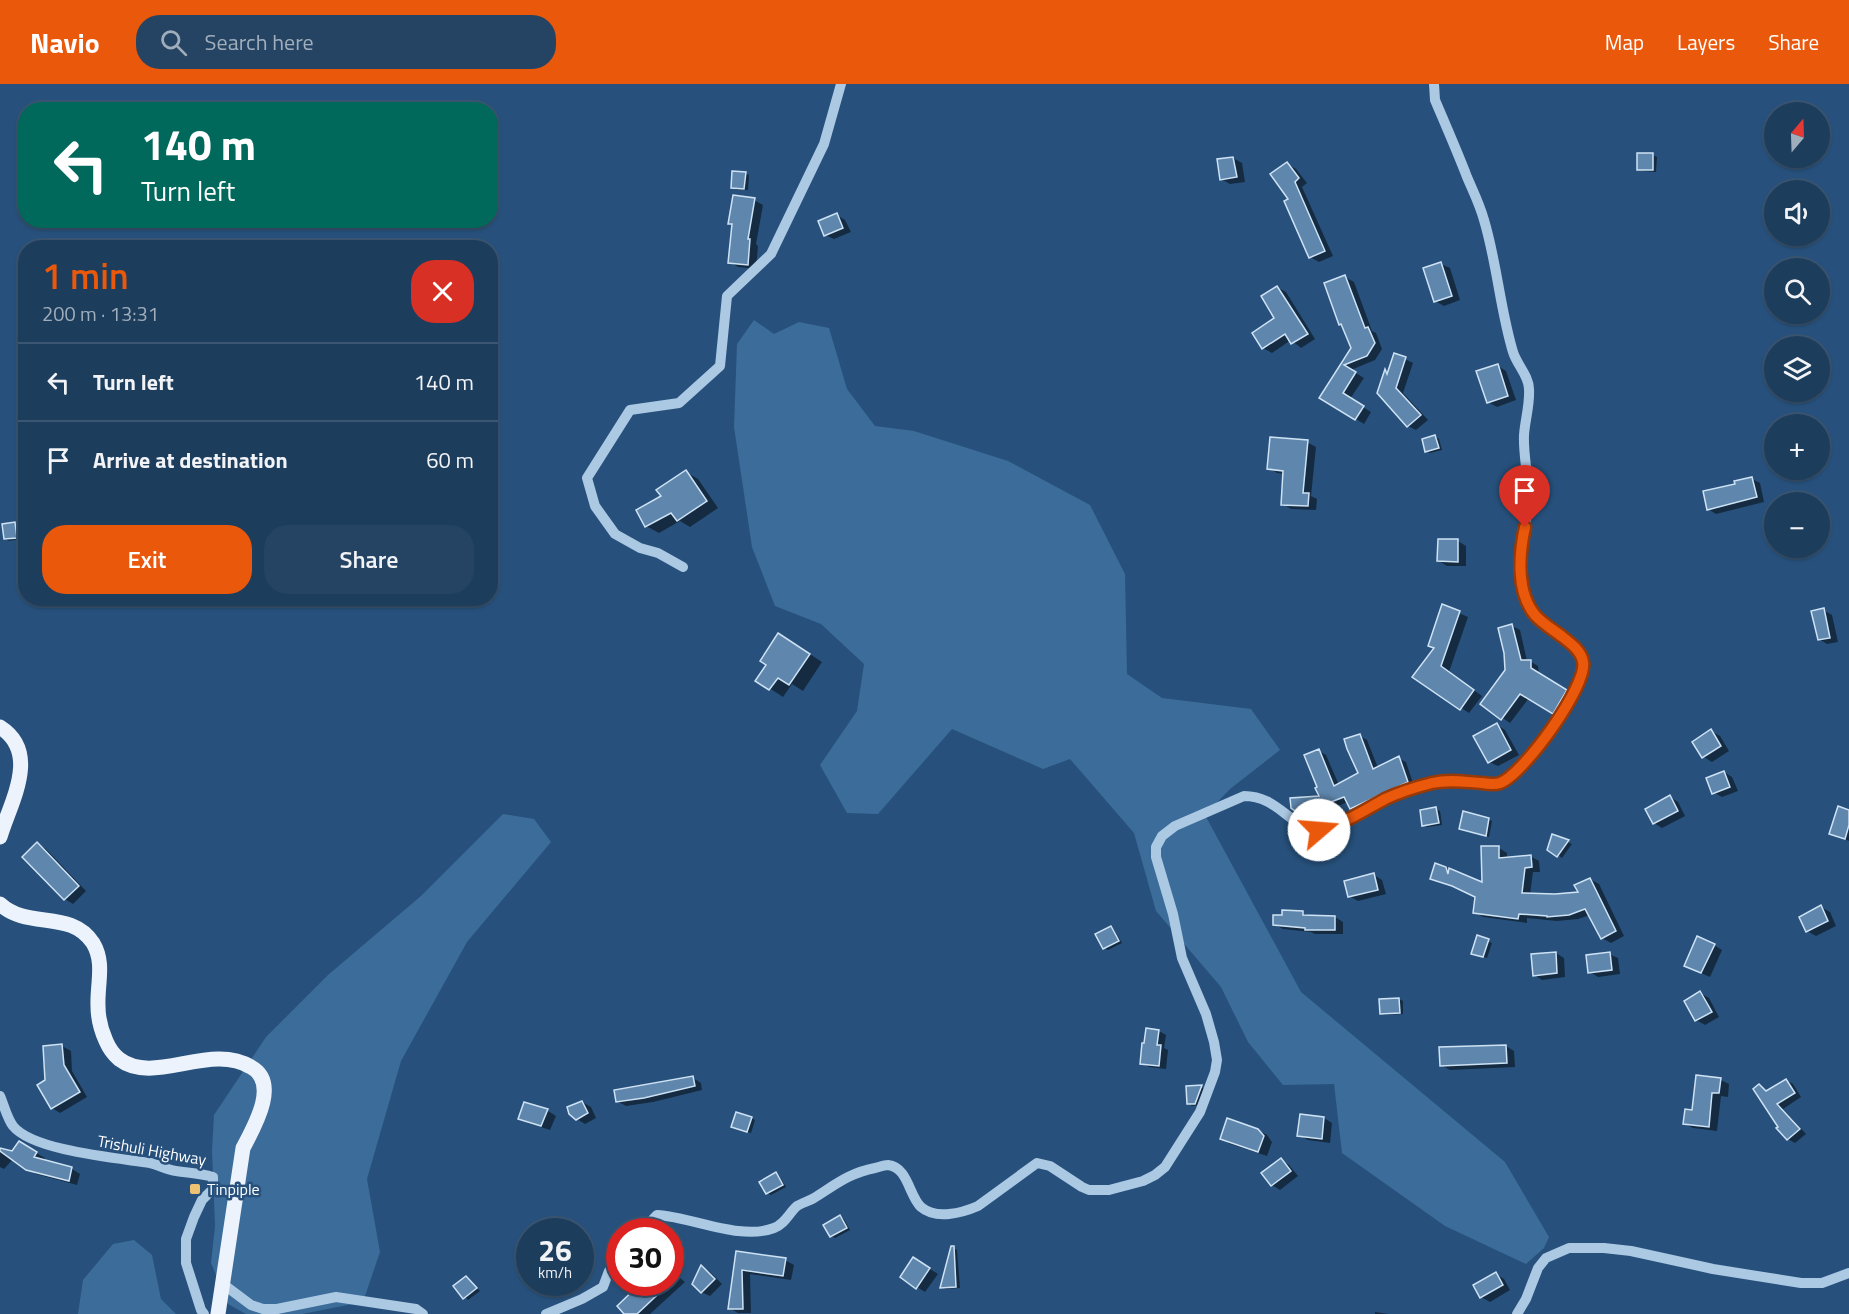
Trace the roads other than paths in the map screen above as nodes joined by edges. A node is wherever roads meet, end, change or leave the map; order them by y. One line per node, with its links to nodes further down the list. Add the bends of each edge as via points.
1 (842, 84): 3 (street, via 824,144 771,254 727,296 720,366 679,403 630,410 587,478 595,506 615,534)
2 (1434, 84): 10 (street, via 1435,100 1484,219 1513,353 1529,386 1524,436 1528,497 1521,555 1523,588 1535,614 1574,646 1583,662 1578,686 1534,754 1500,783 1433,783 1397,794 1319,830 1296,822 1266,800 1244,796 1175,826 1162,836 1156,857 1182,958 1206,1014 1216,1060 1204,1104 1165,1167 1155,1175 1109,1190 1089,1190 1050,1166 1037,1163 978,1206 948,1214 923,1208 900,1172 887,1165 837,1182 798,1205 774,1228 752,1232)
3 (683, 567)
4 (0, 726): 5 (main road, via 17,745 21,769)
5 (0, 837)
6 (0, 904): 13 (main road, via 20,916 71,924 87,935 100,965 100,1023 119,1059 154,1068 227,1058 246,1063 261,1074 264,1094 243,1148)
7 (0, 1096): 14 (street, Trishuli Highway, via 13,1126 51,1146 213,1177 213,1189 202,1200 186,1239 186,1263)
8 (654, 1218): 9 (street)
9 (681, 1218)
10 (684, 1219)
11 (1849, 1273): 18 (street, via 1801,1284 1631,1251 1569,1248 1546,1258 1538,1268)
12 (606, 1279): 17 (street, via 603,1287)
13 (223, 1284): 15 (main road); 16 (street, via 263,1309 336,1297 416,1308)
14 (204, 1314)
15 (218, 1314)
16 (423, 1314)
17 (546, 1314)
18 (1517, 1314)

